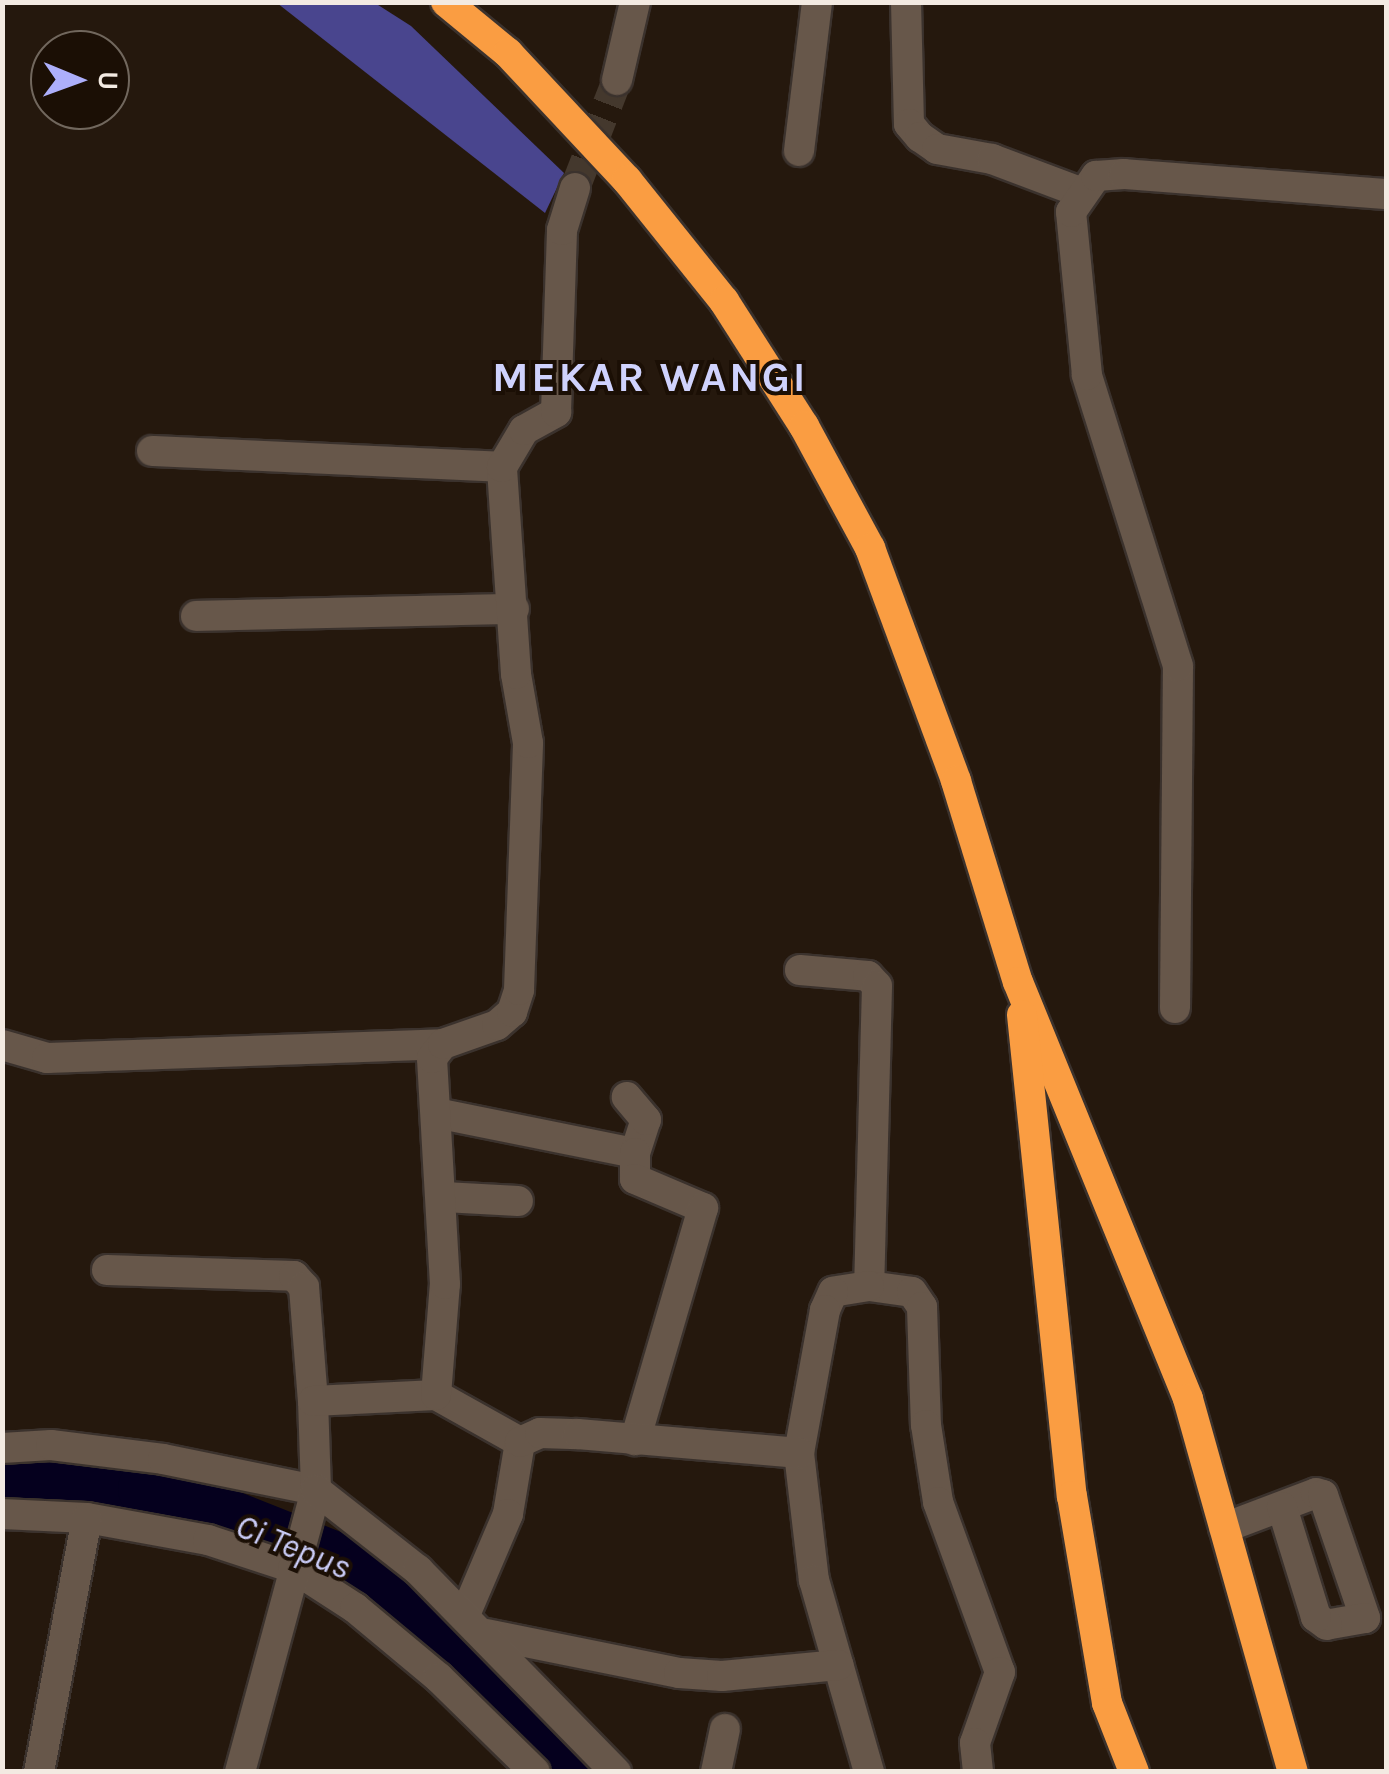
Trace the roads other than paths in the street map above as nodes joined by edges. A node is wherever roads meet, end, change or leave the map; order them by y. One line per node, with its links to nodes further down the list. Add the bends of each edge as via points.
1 (446, 2): 15 (highway, via 508,53 627,180 724,301 804,426 870,548 956,781)
2 (635, 2): 5 (street)
3 (818, 2): 6 (street)
4 (906, 2): 8 (street, via 909,124 920,137 938,149 992,159)
5 (617, 80)
6 (799, 151)
7 (576, 188): 11 (street, via 562,230 556,412 524,430)
8 (1080, 192): 9 (street, via 1096,176 1124,174); 16 (street, via 1071,212 1087,375 1178,666)
9 (1386, 194)
10 (152, 451): 11 (street)
11 (502, 467): 12 (street)
12 (514, 609): 13 (street); 17 (street, via 528,743 525,945 512,1012 498,1025)
13 (196, 616)
14 (800, 970): 25 (street, via 868,976 879,994)
15 (1018, 982): 36 (highway, via 1188,1399); 48 (highway, via 1072,1496 1107,1703)
16 (1175, 1008)
17 (443, 1044): 18 (street, via 47,1058); 20 (street, via 432,1058)
18 (2, 1045)
19 (627, 1096): 21 (street, via 646,1120)
20 (436, 1113): 21 (street); 22 (street)
21 (635, 1153): 28 (street, via 635,1179 704,1208)
22 (444, 1197): 23 (street); 26 (street)
23 (518, 1201)
24 (107, 1270): 27 (street, via 294,1276 304,1288)
25 (869, 1286): 31 (street, via 834,1292 824,1310); 47 (street, via 912,1292 922,1307 926,1425 938,1502 1000,1672 975,1744)
26 (436, 1395): 27 (street); 29 (street)
27 (312, 1401): 32 (street)
28 (635, 1440): 29 (street, via 540,1433); 31 (street)
29 (520, 1442): 38 (street, via 508,1514)
30 (2, 1448): 32 (street, via 50,1445 163,1458)
31 (799, 1453): 39 (street, via 814,1580)
32 (314, 1496): 37 (street); 38 (street)
33 (1282, 1507): 36 (street)
34 (2, 1514): 35 (street)
35 (87, 1518): 37 (street); 41 (street)
36 (1224, 1528): 49 (highway)
37 (296, 1559): 42 (street); 43 (street, via 397,1642)
38 (475, 1624): 39 (street, via 679,1673 722,1676); 44 (street)
39 (838, 1665): 46 (street)
40 (725, 1730): 45 (street)
41 (39, 1772)
42 (240, 1772)
43 (535, 1772)
44 (616, 1772)
45 (716, 1772)
46 (869, 1772)
47 (978, 1772)
48 (1134, 1772)
49 (1293, 1772)

